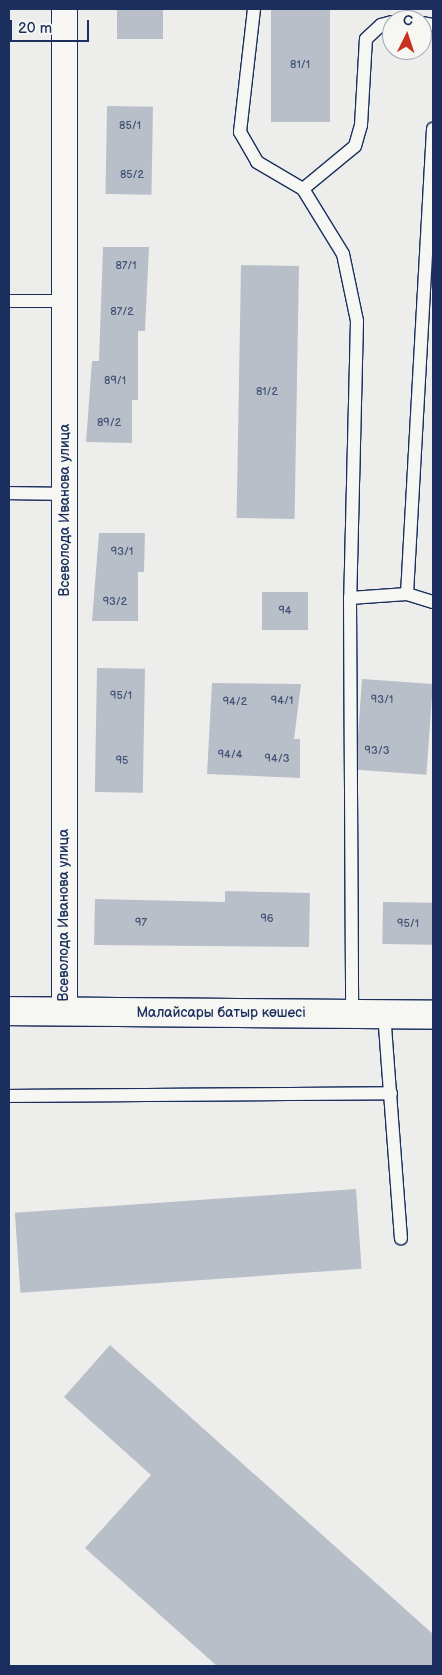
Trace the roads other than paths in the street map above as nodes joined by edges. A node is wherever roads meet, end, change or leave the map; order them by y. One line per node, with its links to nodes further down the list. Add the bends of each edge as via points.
1 (64, 9): 7 (street, Всеволода Иванова улица)
2 (254, 9): 5 (lane, via 240,132 257,162)
3 (382, 29): 5 (lane, via 366,39 361,125 356,146)
4 (433, 129): 10 (lane)
5 (303, 189): 11 (lane, via 343,254 357,321)
6 (9, 301): 7 (lane)
7 (65, 301): 9 (street, Всеволода Иванова улица)
8 (9, 493): 9 (lane)
9 (65, 494): 14 (street, Всеволода Иванова улица)
10 (407, 594): 11 (lane); 12 (lane)
11 (350, 598): 15 (lane)
12 (433, 602)
13 (9, 1011): 14 (main road, Малайсары батыр көшесі)
14 (64, 1011): 15 (main road, Малайсары батыр көшесі)
15 (352, 1014): 16 (main road, Малайсары батыр көшесі)
16 (384, 1014): 17 (main road, Малайсары батыр көшесі); 18 (lane)
17 (433, 1015)
18 (391, 1093): 19 (lane); 20 (lane)
19 (9, 1096)
20 (401, 1238)

